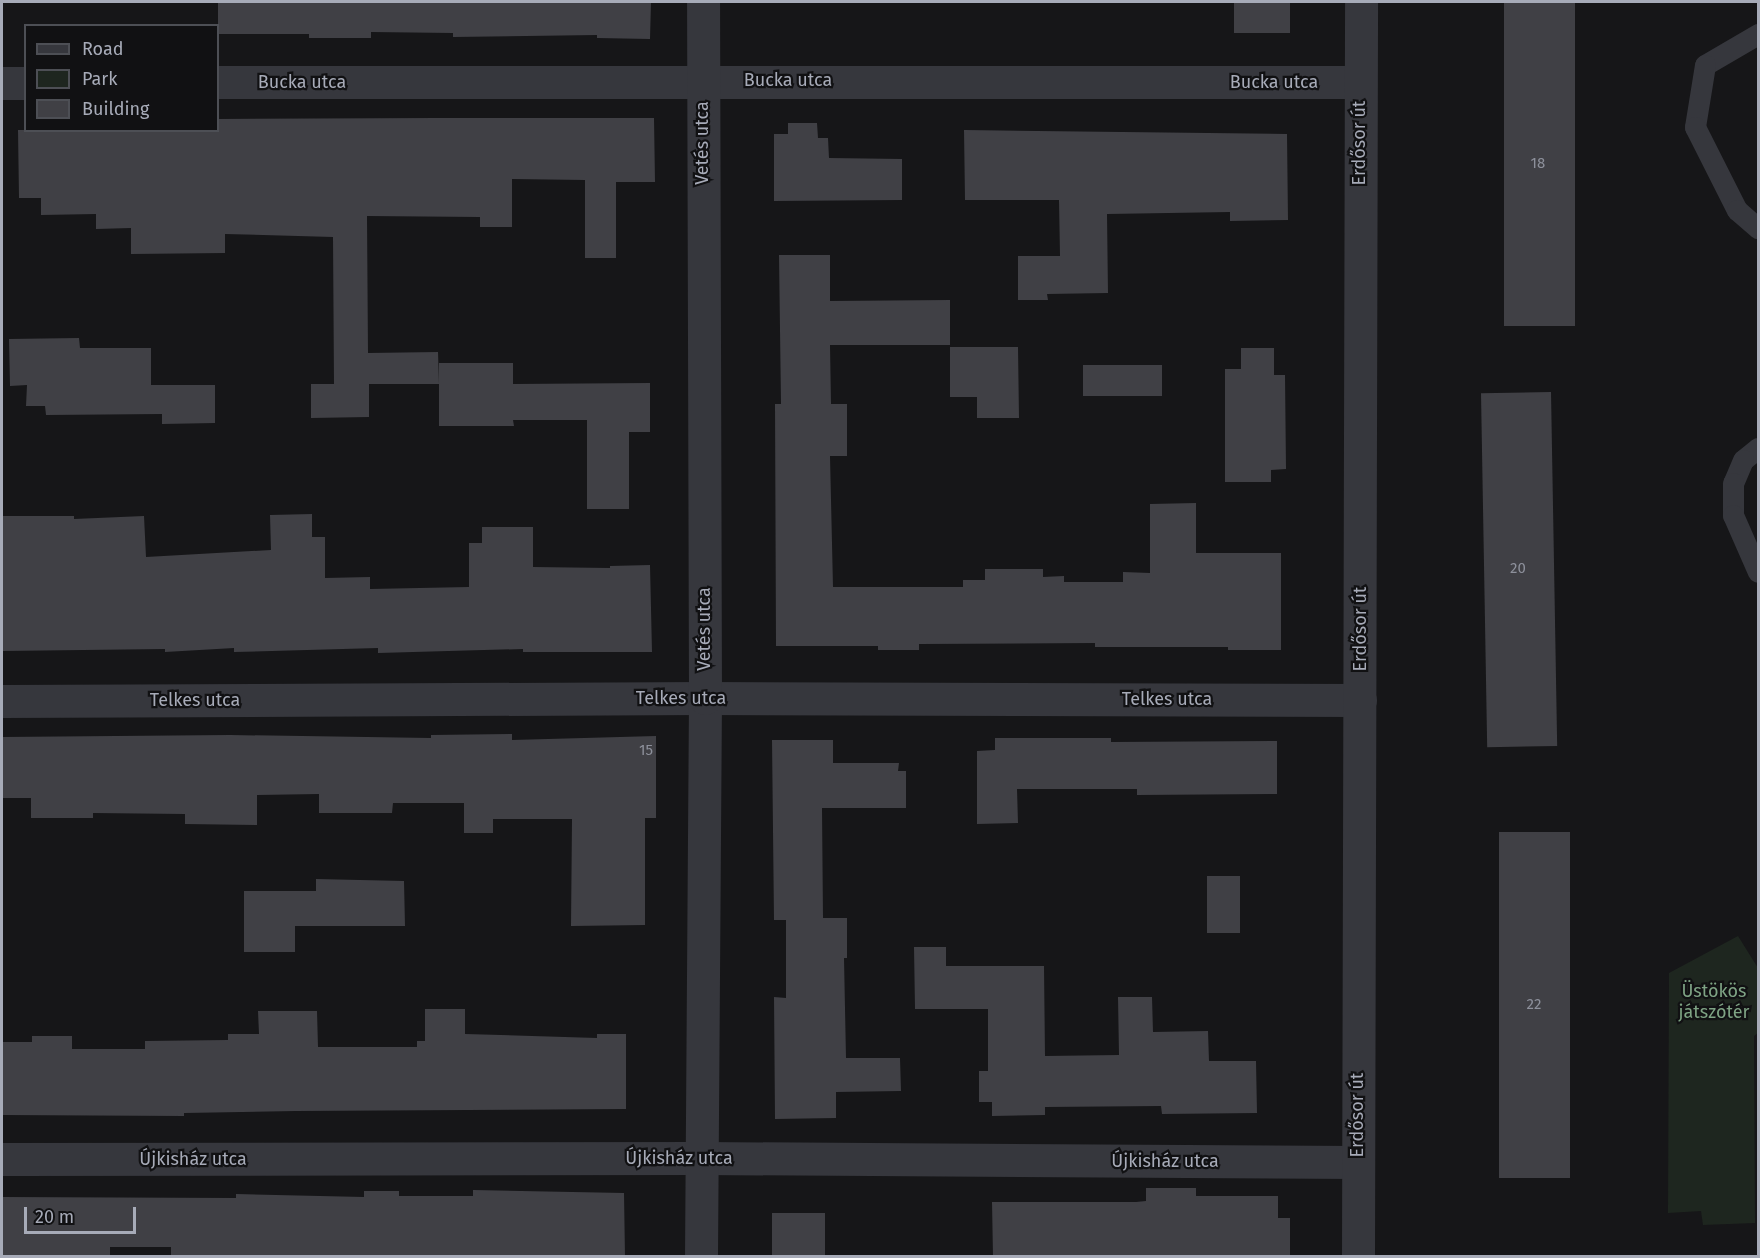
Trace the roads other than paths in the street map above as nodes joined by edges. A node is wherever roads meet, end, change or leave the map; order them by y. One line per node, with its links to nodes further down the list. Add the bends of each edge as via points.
1 (703, 2): 4 (street, Vetés utca)
2 (1361, 2): 6 (street, Erdősor út)
3 (1758, 34): 9 (lane, via 1705,65 1695,127 1737,210)
4 (702, 80): 5 (street, Bucka utca); 6 (street, Bucka utca); 12 (street, Vetés utca)
5 (219, 82)
6 (1359, 82): 13 (street, Erdősor út)
7 (2, 83): 8 (street)
8 (24, 83)
9 (1758, 228)
10 (1758, 448): 11 (lane, via 1743,460 1733,483 1733,515)
11 (1758, 572)
12 (705, 698): 13 (street, Telkes utca); 14 (street, Telkes utca); 15 (street, Vetés utca)
13 (1360, 700): 17 (street, Erdősor út)
14 (2, 701)
15 (702, 1158): 16 (street, Újkisház utca); 17 (street, Újkisház utca); 18 (street, Vetés utca)
16 (2, 1159)
17 (1356, 1162): 19 (street, Erdősor út)
18 (700, 1257)
19 (1358, 1257)

